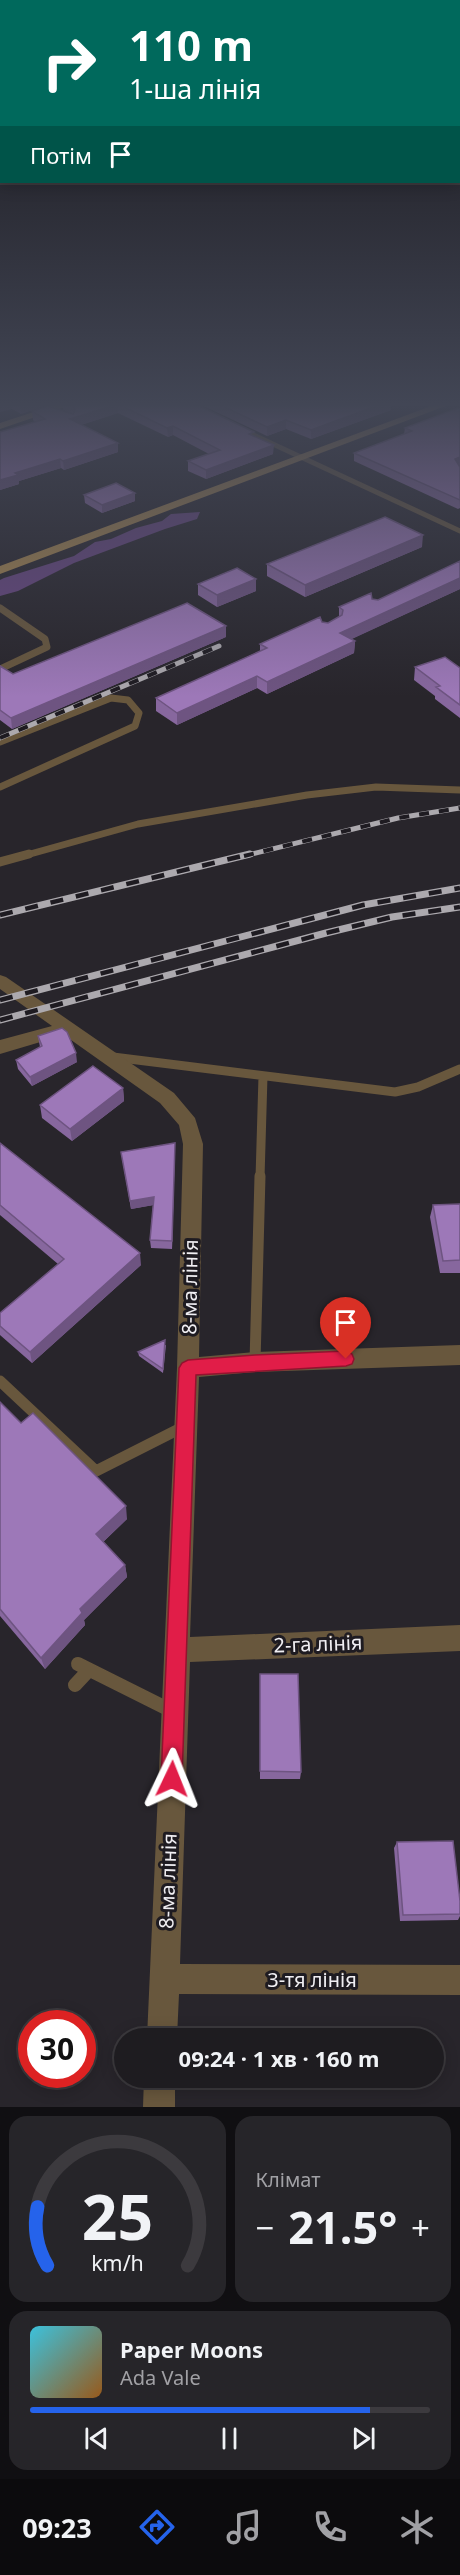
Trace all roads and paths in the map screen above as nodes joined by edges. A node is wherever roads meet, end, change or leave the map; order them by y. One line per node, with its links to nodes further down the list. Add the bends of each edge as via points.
1 (188, 500): 4 (main road)
2 (394, 500): 3 (lane)
3 (460, 531)
4 (0, 570)
5 (0, 608): 6 (lane, via 45,639 47,647)
6 (0, 669)
7 (0, 742): 8 (lane, via 111,698 124,697 140,713 135,726)
8 (0, 787)
9 (460, 790): 10 (lane, via 376,787 308,795 138,824)
10 (0, 862)
11 (0, 981): 12 (street, 8-ма лінія)
12 (67, 1028): 13 (street); 14 (street, 8-ма лінія)
13 (0, 1047)
14 (108, 1056): 16 (lane); 19 (street, 8-ма лінія, via 167,1098 188,1123 193,1144)
15 (460, 1069): 16 (lane, via 395,1092)
16 (263, 1076): 18 (lane)
17 (460, 1354): 18 (street)
18 (255, 1362): 19 (street)
19 (188, 1368): 21 (street, 8-ма лінія)
20 (0, 1381): 21 (lane, via 96,1471)
21 (185, 1426): 23 (street, 8-ма лінія)
22 (460, 1638): 23 (street, 2-га лінія)
23 (177, 1650): 25 (street, 8-ма лінія)
24 (75, 1685): 25 (lane, via 84,1667)
25 (174, 1713): 26 (street, 8-ма лінія)
26 (164, 1979): 27 (street, 3-тя лінія); 28 (street, 8-ма лінія)
27 (460, 1980)
28 (162, 2028)
29 (160, 2088): 30 (street)
30 (159, 2107)

